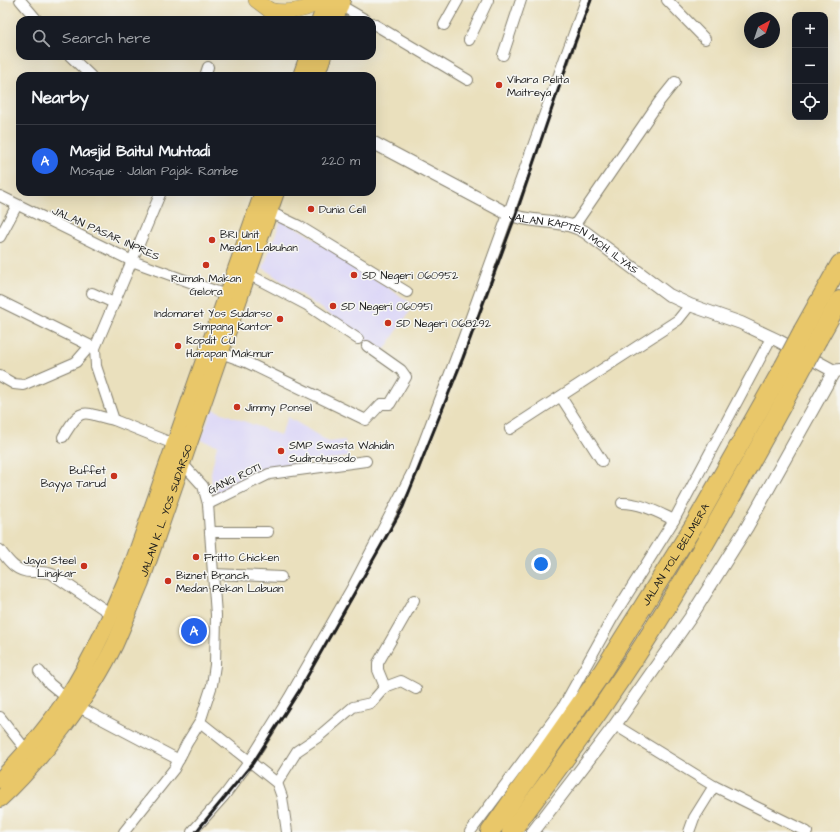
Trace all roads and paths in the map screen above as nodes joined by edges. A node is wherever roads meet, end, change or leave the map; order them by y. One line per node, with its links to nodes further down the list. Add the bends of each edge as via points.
1 (20, 0): 11 (street)
2 (256, 0): 10 (main road)
3 (322, 0): 10 (main road, via 308,8 294,11)
4 (458, 0): 17 (street)
5 (488, 0): 19 (street)
6 (521, 0): 20 (street)
7 (586, 0): 36 (street)
8 (667, 0): 18 (street)
9 (337, 2): 13 (highway); 14 (highway); 15 (street)
10 (269, 10): 12 (main road)
11 (34, 16)
12 (278, 16)
13 (324, 16)
14 (335, 16)
15 (360, 16)
16 (376, 25): 27 (street)
17 (444, 25)
18 (705, 39)
19 (469, 40)
20 (503, 55)
21 (74, 60): 24 (street)
22 (307, 60): 25 (highway)
23 (322, 60): 26 (highway)
24 (87, 72)
25 (302, 72)
26 (317, 72)
27 (468, 80)
28 (675, 82): 37 (street, via 658,102)
29 (376, 144): 36 (street, JALAN KAPTEN MOH. ILYAS)
30 (0, 196): 34 (street, JALAN PASAR INPRES)
31 (159, 196): 39 (street)
32 (262, 196): 44 (highway, JALAN K. L. YOS SUDARSO)
33 (275, 196): 35 (highway, JALAN K. L. YOS SUDARSO)
34 (16, 205): 38 (street); 39 (street, JALAN PASAR INPRES)
35 (270, 212): 41 (highway, JALAN K. L. YOS SUDARSO); 43 (street, via 299,226)
36 (508, 214): 37 (street, JALAN KAPTEN MOH. ILYAS); 84 (street, via 464,339 413,471 327,634)
37 (574, 226): 48 (street, JALAN KAPTEN MOH. ILYAS, via 669,295)
38 (0, 237)
39 (132, 260): 44 (street, JALAN PASAR INPRES); 47 (street)
40 (840, 264): 49 (highway, JALAN TOL BELMERA)
41 (248, 274): 50 (street, via 307,304); 54 (highway, JALAN K. L. YOS SUDARSO)
42 (92, 292): 47 (street)
43 (407, 292)
44 (226, 295): 54 (highway, JALAN K. L. YOS SUDARSO)
45 (840, 300): 49 (highway, JALAN TOL BELMERA)
46 (0, 302): 53 (street)
47 (114, 303): 53 (street)
48 (690, 305): 51 (street, JALAN KAPTEN MOH. ILYAS, via 741,323); 58 (street, via 678,320)
49 (810, 335): 56 (highway, JALAN TOL BELMERA, bridge)
50 (358, 339)
51 (774, 339): 55 (street, JALAN KAPTEN MOH. ILYAS); 67 (street)
52 (367, 346): 54 (street, via 401,370 406,377 390,404 381,404 366,420 246,362)
53 (92, 347): 57 (street, via 76,362 24,384 14,384); 59 (street)
54 (214, 351): 62 (highway, JALAN K. L. YOS SUDARSO)
55 (837, 370): 81 (street, via 747,527 690,618)
56 (791, 371): 93 (highway, JALAN TOL BELMERA, via 597,680); 94 (highway, JALAN TOL BELMERA, via 699,554 610,695)
57 (0, 376)
58 (561, 397): 60 (street); 64 (street)
59 (114, 420): 61 (street, via 80,414); 62 (street)
60 (510, 429)
61 (62, 437)
62 (178, 454): 66 (street, via 203,486); 74 (highway, JALAN K. L. YOS SUDARSO, via 132,566)
63 (366, 461): 66 (street, GANG ROTI, via 269,474)
64 (602, 461)
65 (622, 503): 67 (street, via 645,507)
66 (208, 504): 68 (street)
67 (674, 520): 92 (street, via 613,617 562,707)
68 (210, 532): 69 (street); 71 (street)
69 (268, 532)
70 (0, 550): 74 (street, via 14,567 23,572 44,571 52,574)
71 (213, 574): 72 (street); 80 (street, via 216,615 215,665 212,685)
72 (281, 577)
73 (414, 600): 76 (street, via 378,663)
74 (118, 617): 78 (highway, JALAN K. L. YOS SUDARSO, via 111,651)
75 (39, 671): 78 (street)
76 (385, 687): 77 (street, via 401,681); 86 (street, via 371,703 353,707 298,751)
77 (416, 689)
78 (72, 702): 82 (highway, JALAN K. L. YOS SUDARSO); 83 (street); 88 (highway, JALAN K. L. YOS SUDARSO, via 38,760)
79 (0, 717): 82 (street)
80 (200, 722): 83 (street); 84 (street)
81 (615, 725): 87 (street); 95 (street)
82 (27, 751): 85 (highway, JALAN K. L. YOS SUDARSO)
83 (179, 760): 89 (street, via 158,791)
84 (250, 761): 86 (street); 90 (street, via 224,796)
85 (0, 780)
86 (277, 783): 91 (street, via 282,797)
87 (714, 786): 96 (street, via 694,818); 97 (street)
88 (0, 799)
89 (124, 832)
90 (192, 832)
91 (287, 832)
92 (470, 832)
93 (490, 832)
94 (511, 832)
95 (533, 832)
96 (689, 832)
97 (807, 832)

